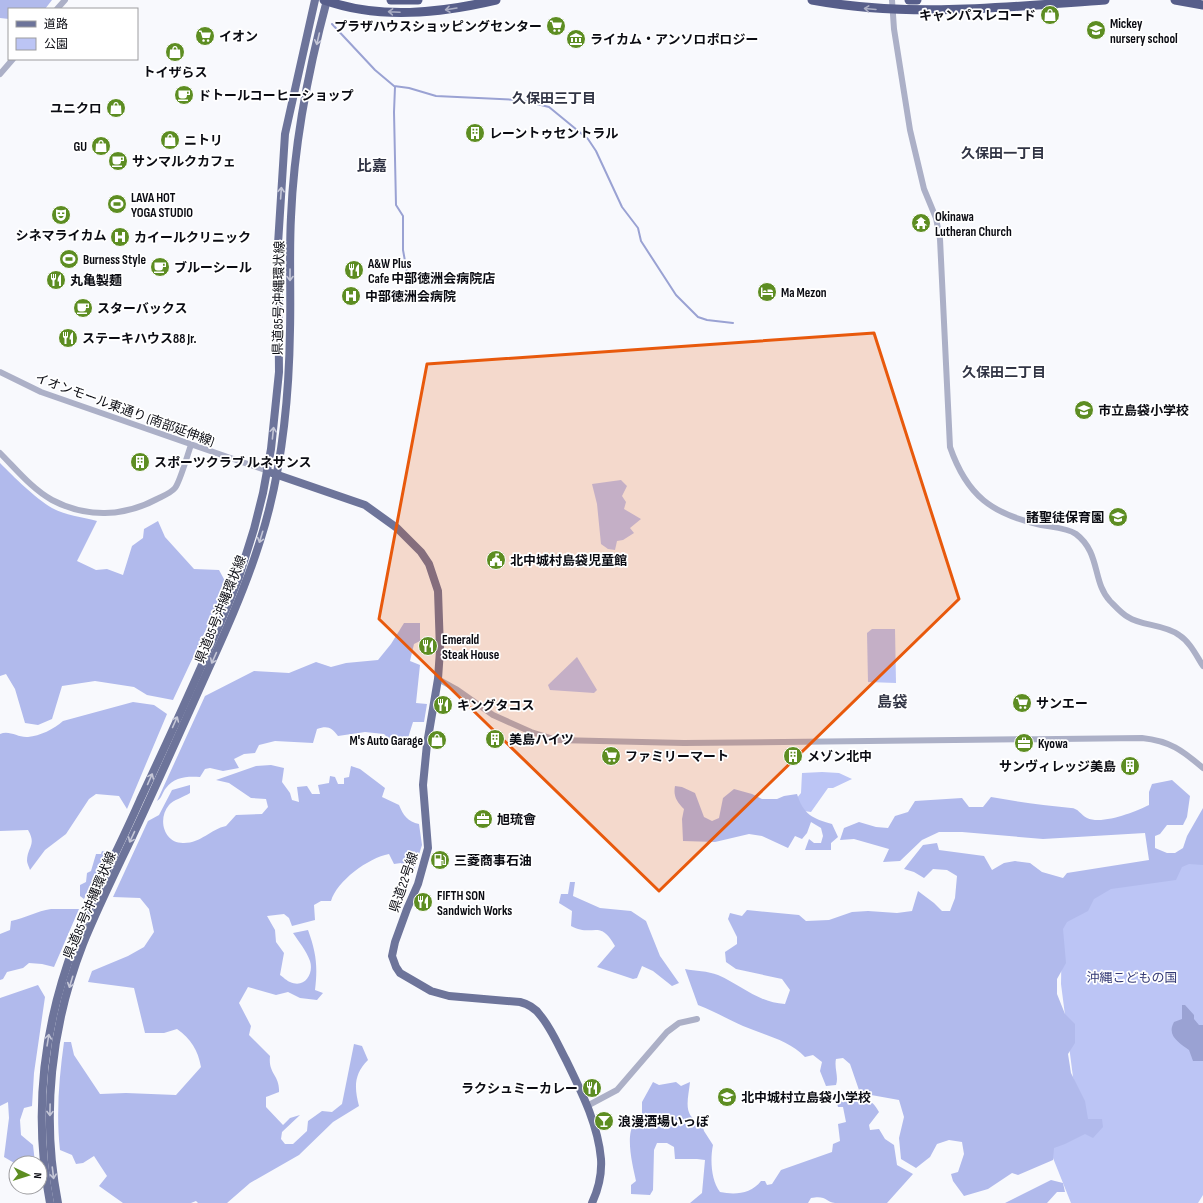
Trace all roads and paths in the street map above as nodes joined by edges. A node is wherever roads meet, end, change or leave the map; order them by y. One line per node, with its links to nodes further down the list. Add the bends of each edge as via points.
1 (65, 0): 15 (street)
2 (315, 0): 22 (main road, 県道85号沖縄環状線, one-way to 2, via 279,372 278,244 285,134)
3 (326, 0): 6 (highway, one-way to 3, via 452,10 415,13 375,10); 23 (main road, 県道85号沖縄環状線, one-way to 23, via 301,118 294,174 290,236 289,371)
4 (391, 0): 5 (highway)
5 (418, 0)
6 (496, 0)
7 (812, 0): 16 (highway, one-way to 7)
8 (892, 0): 16 (street)
9 (910, 0): 10 (highway)
10 (917, 0)
11 (1105, 0): 13 (highway)
12 (1175, 0): 14 (highway)
13 (1020, 3): 16 (highway, via 942,10)
14 (1203, 5)
15 (58, 8)
16 (892, 10): 24 (street, via 910,130 924,189 936,218 940,239 950,447 956,467 967,485 986,504 1023,521 1075,533 1090,547 1108,600 1128,618 1178,634 1185,639)
17 (12, 60): 18 (street)
18 (0, 74)
19 (0, 372): 20 (street, イオンモール東通り (南部延伸線), via 41,392)
20 (191, 445): 21 (street, via 176,487 166,495 137,509 102,514 76,510 52,500 35,488); 22 (street, イオンモール東通り (南部延伸線))
21 (0, 453)
22 (268, 471): 23 (main road, 県道22号線); 26 (main road, 県道85号沖縄環状線, one-way to 22, via 239,577)
23 (277, 474): 25 (main road, 県道22号線, via 365,505 397,528 420,552 429,564 438,591); 26 (main road, 県道85号沖縄環状線, one-way to 26, via 247,580)
24 (1203, 666)
25 (438, 679): 27 (street, via 492,715 557,740 684,743 1142,738 1165,741 1177,747); 30 (main road, 県道22号線, via 426,744 423,785 428,848 392,956 396,967 404,976 431,991 450,996 528,1004 547,1023)
26 (163, 760): 28 (main road, 県道85号沖縄環状線)
27 (1203, 768)
28 (145, 801): 31 (main road, 県道85号沖縄環状線, one-way to 28, via 42,1141 42,1078 50,1026 75,942); 32 (main road, 県道85号沖縄環状線, one-way to 32, via 84,944 58,1027 51,1079 50,1142)
29 (697, 1019): 30 (street, via 679,1023 667,1032 617,1090)
30 (587, 1106): 33 (main road, 県道22号線, via 594,1124 601,1158 600,1185)
31 (50, 1203)
32 (58, 1203)
33 (592, 1203)

